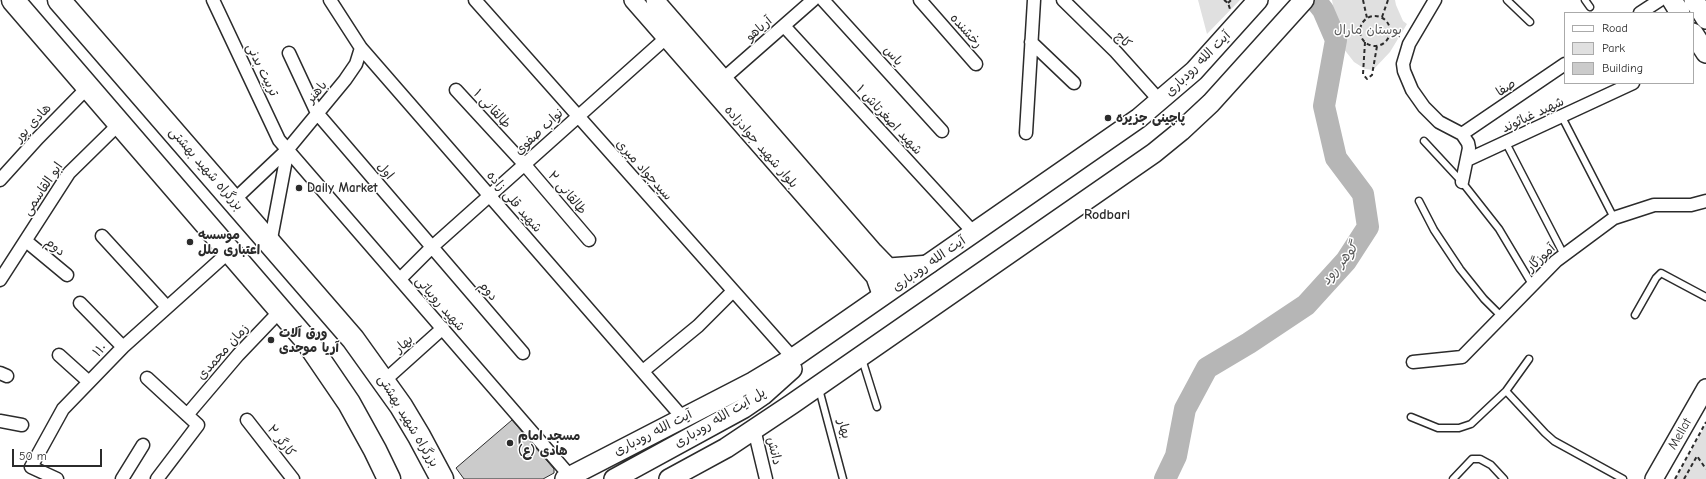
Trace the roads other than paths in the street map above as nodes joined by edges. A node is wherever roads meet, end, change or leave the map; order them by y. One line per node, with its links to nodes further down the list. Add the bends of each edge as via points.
1 (4, 0): 26 (highway)
2 (13, 0): 26 (highway)
3 (61, 0): 58 (highway, بزرگراه شهید بهشتی)
4 (213, 0): 52 (street, تربیت بدنی, via 279,140)
5 (330, 0): 32 (street, شهید قلی زاده)
6 (475, 0): 44 (street, سیدجواد میری)
7 (633, 0): 30 (street, بلوار شهید جوادزاده)
8 (655, 0): 38 (street)
9 (823, 0): 47 (street, یاس)
10 (920, 0): 35 (street, رخشنده)
11 (1034, 0): 31 (street)
12 (1064, 0): 42 (street, کاج)
13 (1258, 0): 42 (main road, آیت الله رودباری, via 1201,64)
14 (1304, 0): 91 (main road, via 1212,102 1165,144)
15 (1435, 0): 49 (street, via 1409,44 1403,64 1404,71 1412,90 1424,107 1439,122)
16 (1507, 0): 27 (lane)
17 (1585, 0): 22 (lane)
18 (1660, 0): 23 (street)
19 (1672, 0): 24 (main road)
20 (1694, 0): 25 (main road)
21 (809, 1): 28 (street, آریاهو)
22 (1590, 7)
23 (1642, 12)
24 (1679, 12)
25 (1705, 16)
26 (30, 20): 40 (highway)
27 (1530, 22)
28 (784, 26): 38 (street, آریاهو); 62 (street, شهید اصغرتاش ۱)
29 (1694, 35): 33 (main road)
30 (666, 38): 38 (street, بلوار شهید جوادزاده); 44 (street, نواب صفوی)
31 (1031, 42): 37 (street); 48 (street)
32 (361, 48): 43 (street, باهنر, via 356,64); 57 (street, شهید قلی زاده)
33 (1701, 52)
34 (289, 53): 43 (street, اول)
35 (976, 64)
36 (1564, 65): 49 (street, صفا)
37 (1074, 83)
38 (717, 84): 71 (street, بلوار شهید جوادزاده); 73 (street, بلوار شهید جوادزاده)
39 (1631, 84): 45 (street, شهید غیاثوند)
40 (88, 87): 46 (highway); 55 (street, هادی پور)
41 (456, 90): 54 (street, طالقانی ۱)
42 (1160, 101): 62 (main road, آیت الله رودباری)
43 (317, 113): 52 (street, باهنر); 67 (street, اول)
44 (578, 116): 54 (street, نواب صفوی); 78 (street, سیدجواد میری)
45 (1562, 117): 51 (street, شهید غیاثوند); 61 (lane)
46 (120, 123): 65 (street, ابو القاسمی, via 69,174); 68 (highway)
47 (942, 132)
48 (1026, 132)
49 (1462, 134): 53 (street, via 1469,148)
50 (1424, 141): 56 (lane)
51 (1506, 143): 53 (street, شهید غیاثوند); 69 (lane)
52 (288, 149): 58 (street, باهنر); 66 (street, باهنر); 74 (street, شهید روبیاتی)
53 (1467, 160): 56 (street)
54 (525, 165): 57 (street, نواب صفوی); 64 (street, طالقانی ۲)
55 (0, 180)
56 (1462, 182): 77 (lane, via 1499,229)
57 (490, 196): 67 (street, نواب صفوی); 95 (street, شهید قلی زاده)
58 (233, 201): 66 (highway, بزرگراه شهید بهشتی)
59 (1419, 201): 85 (lane, via 1434,230 1460,269)
60 (1706, 201): 61 (street, آموزگار, via 1691,206 1654,205)
61 (1614, 218): 69 (street, آموزگار)
62 (974, 233): 70 (main road, آیت الله رودباری)
63 (102, 236): 82 (street)
64 (589, 240)
65 (26, 241): 72 (street, دوم); 75 (street, ابو القاسمی)
66 (270, 244): 97 (highway, بزرگراه شهید بهشتی, via 347,332)
67 (432, 247): 74 (street, نواب صفوی); 89 (street, دوم)
68 (230, 251): 82 (street, ۱۱۰); 83 (highway)
69 (1564, 255): 77 (street, آموزگار)
70 (930, 264): 71 (street); 76 (main road, آیت الله رودباری)
71 (889, 267): 73 (street, via 887,275); 76 (street, بلوار شهید جوادزاده)
72 (67, 275)
73 (875, 277): 79 (street, بلوار شهید جوادزاده)
74 (400, 279): 86 (street, شهید روبیاتی)
75 (0, 280)
76 (903, 282): 79 (main road, آیت الله رودباری)
77 (1532, 286): 85 (street, آموزگار)
78 (733, 291): 92 (street, سیدجواد میری); 95 (street, via 698,326)
79 (882, 297): 87 (main road, آیت الله رودباری)
80 (1706, 297): 84 (lane, via 1661,273)
81 (80, 303): 88 (street)
82 (167, 307): 88 (street, ۱۱۰)
83 (281, 310): 103 (street, زمان محمدی, via 238,355); 117 (highway, via 340,388)
84 (1636, 315)
85 (1502, 317): 94 (street, آموزگار, via 1462,357)
86 (443, 328): 97 (street, بهار); 111 (street, شهید روبیاتی)
87 (836, 329): 92 (main road, آیت الله رودباری); 119 (main road, پل آیت الله رودباری, via 763,395 744,408)
88 (123, 347): 98 (street, ۱۱۰)
89 (522, 353)
90 (59, 354): 98 (street)
91 (861, 356): 99 (main road); 102 (lane)
92 (793, 358): 105 (main road, آیت الله رودباری)
93 (1529, 359): 101 (lane)
94 (1413, 362)
95 (643, 371): 105 (street, شهید قلی زاده)
96 (147, 378): 103 (street)
97 (384, 381): 118 (highway, بزرگراه شهید بهشتی, via 416,431)
98 (89, 382): 113 (street, ۱۱۰, via 63,409 31,467)
99 (818, 385): 109 (main road); 121 (lane, بهار)
100 (1706, 388): 125 (street, Mellat)
101 (1506, 391): 104 (lane, via 1471,424 1459,428 1438,428); 124 (lane, via 1545,434)
102 (877, 407)
103 (187, 415): 115 (street, via 198,425)
104 (1411, 417)
105 (683, 418): 111 (main road, آیت الله رودباری)
106 (247, 420): 116 (street, کارگر ۲)
107 (0, 421): 108 (street)
108 (22, 425)
109 (754, 429): 112 (main road); 120 (street, دانش)
110 (143, 445): 114 (street)
111 (567, 478)
112 (675, 478)
113 (57, 479)
114 (122, 479)
115 (157, 479)
116 (293, 479)
117 (389, 479)
118 (442, 479)
119 (614, 479)
120 (766, 479)
121 (843, 479)
122 (1453, 479): 123 (lane, via 1472,459 1480,459 1491,465)
123 (1504, 479)
124 (1623, 479)
125 (1654, 479)

